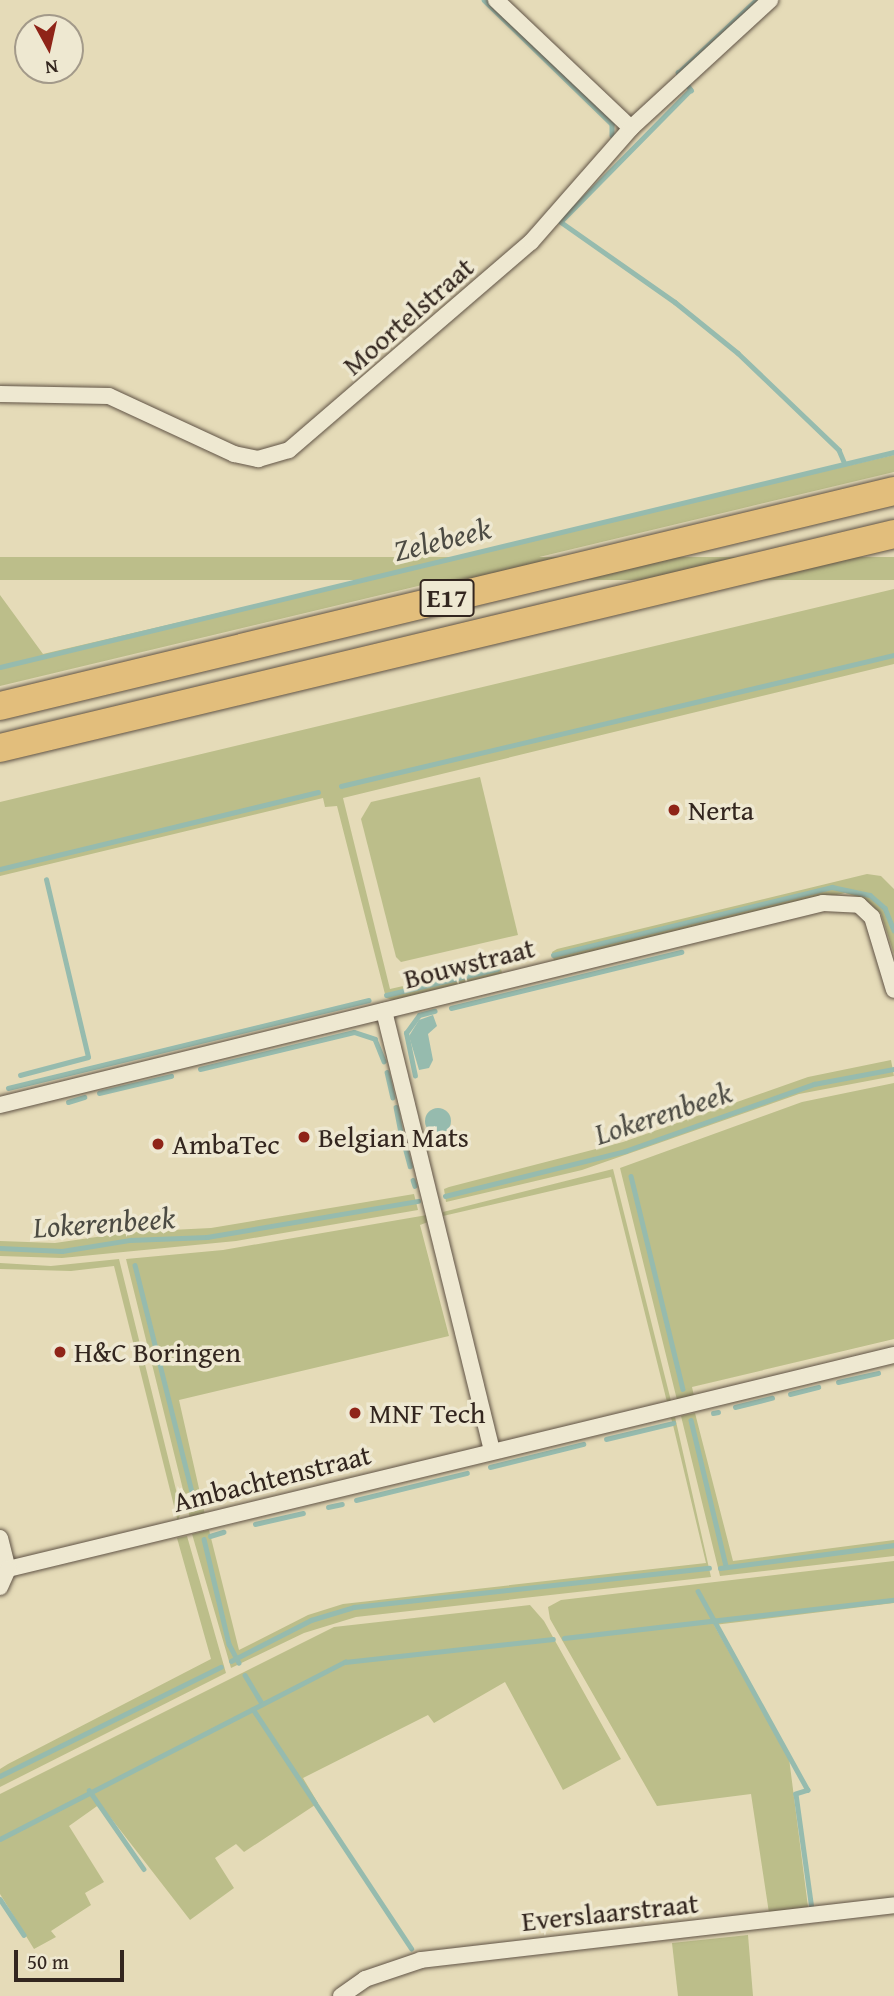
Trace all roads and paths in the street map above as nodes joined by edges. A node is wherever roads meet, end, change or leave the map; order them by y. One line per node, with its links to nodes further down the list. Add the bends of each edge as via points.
1 (496, 0): 3 (street)
2 (770, 0): 3 (street, Moortelstraat)
3 (631, 128): 4 (street, Moortelstraat, via 531,242 289,450 258,459 234,454 109,396)
4 (0, 394)
5 (894, 491): 7 (highway, E17)
6 (894, 534): 8 (highway, E17)
7 (0, 706)
8 (0, 748)
9 (894, 990): 10 (street, Bouwstraat, via 872,917 859,905 841,901)
10 (384, 1011): 11 (street, Bouwstraat); 13 (street)
11 (0, 1105)
12 (894, 1355): 13 (street, Ambachtenstraat)
13 (492, 1451): 15 (street, Ambachtenstraat)
14 (0, 1538): 15 (street)
15 (8, 1569): 16 (street)
16 (0, 1587)
17 (894, 1905): 18 (street, Everslaarstraat, via 421,1960 365,1979)
18 (341, 1996)

